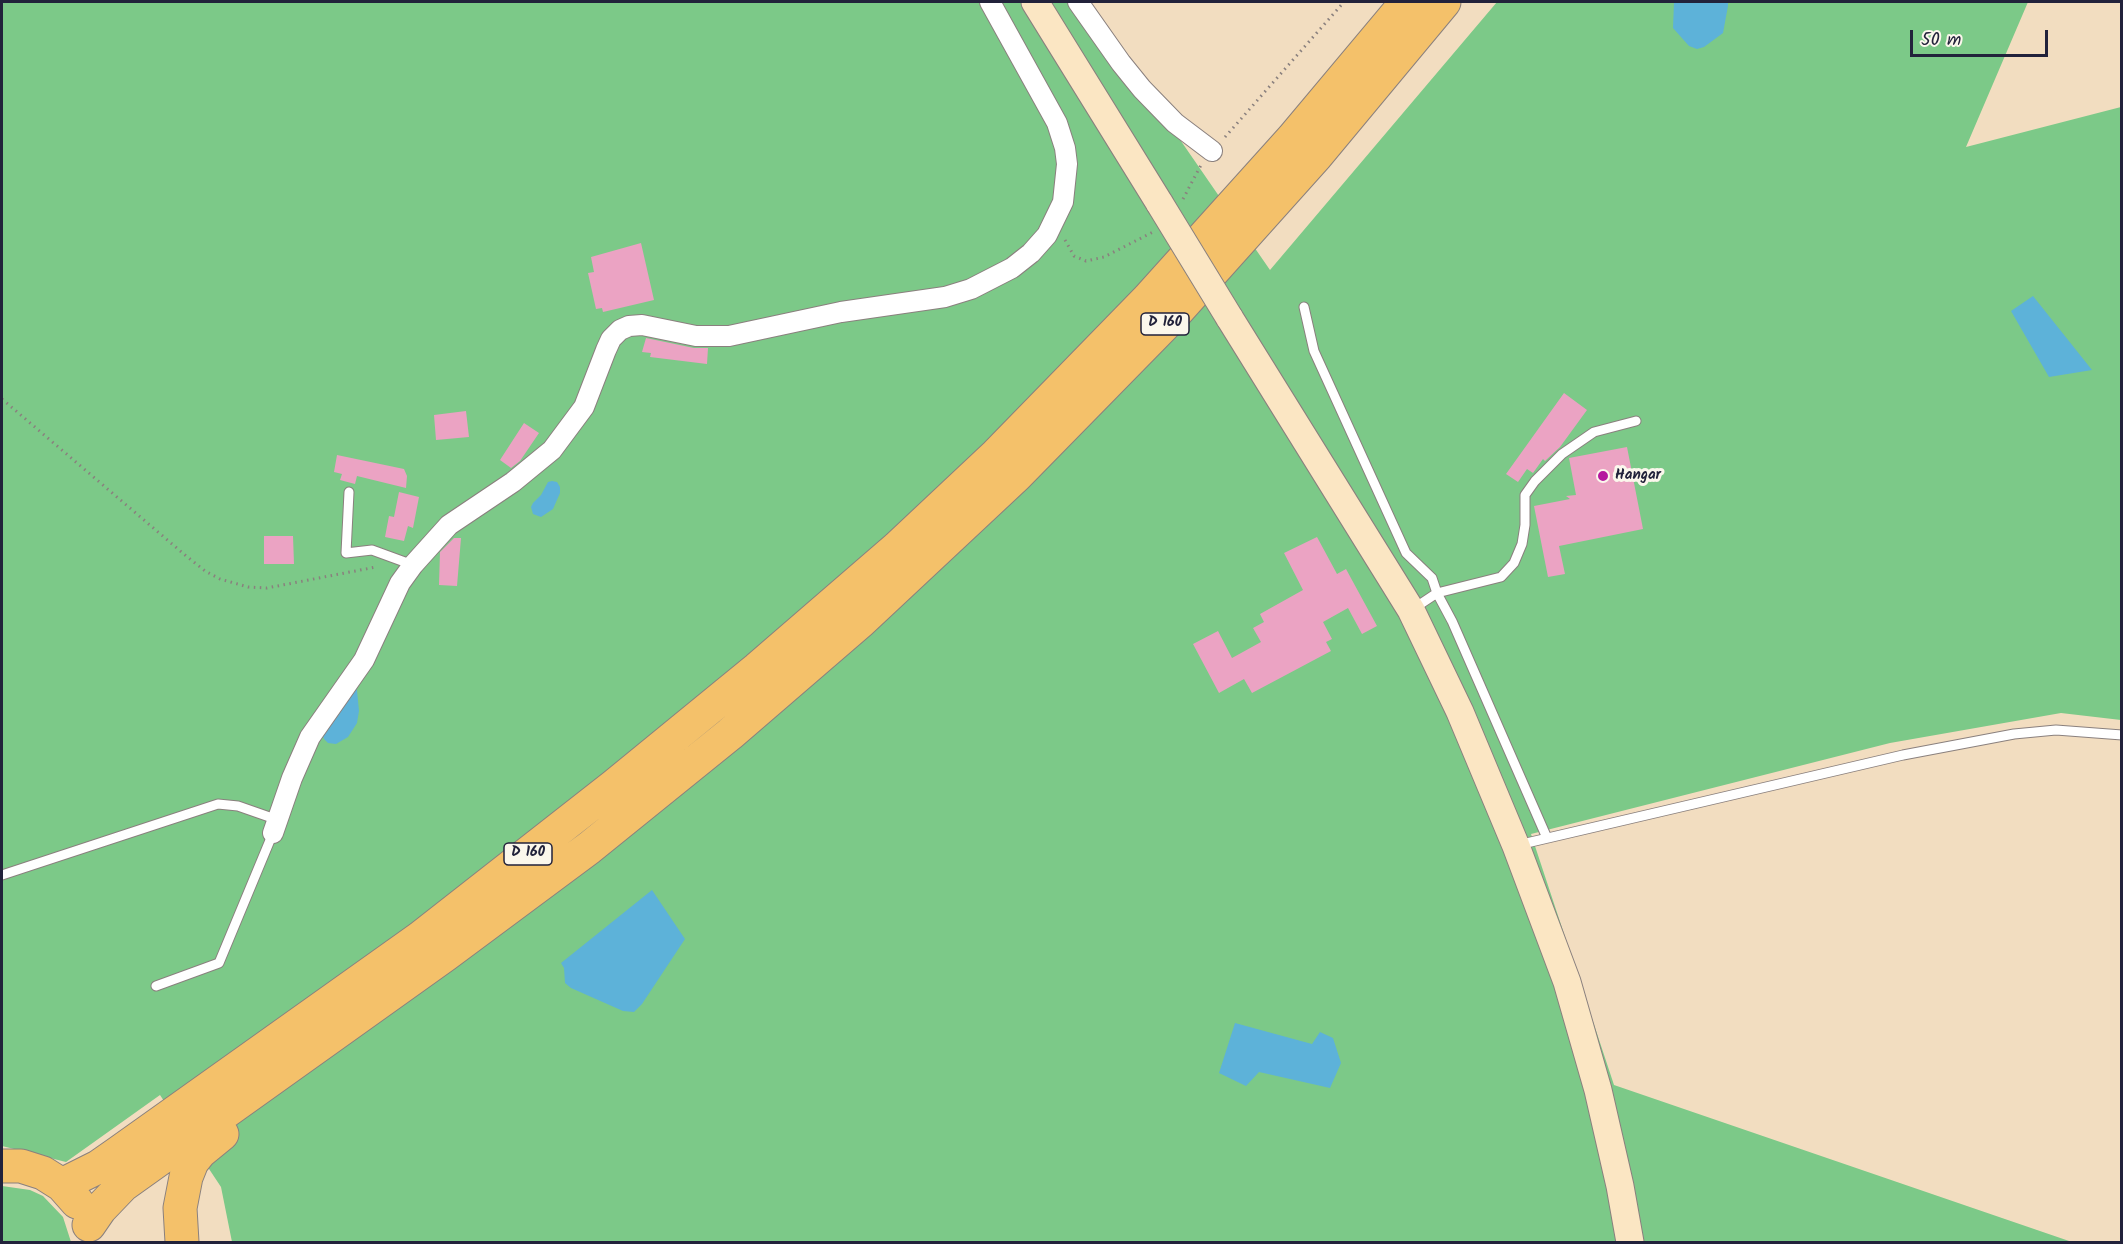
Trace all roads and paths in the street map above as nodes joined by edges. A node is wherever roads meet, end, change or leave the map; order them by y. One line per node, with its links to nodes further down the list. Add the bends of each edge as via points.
1 (990, 2): 9 (street, via 1057,123 1065,148 1066,184)
2 (1035, 2): 8 (street)
3 (1078, 2): 7 (street, via 1157,106)
4 (1344, 2): 7 (path)
5 (1407, 2): 26 (highway, D 160, via 1293,138 1148,299 996,455 897,548 758,669 420,938 118,1154)
6 (1444, 2): 24 (highway, D 160, via 1218,267 1068,424 926,561 730,734 646,802 525,897)
7 (1212, 151): 8 (path)
8 (1170, 204): 17 (street, bridge, via 1229,317)
9 (1054, 222): 10 (path, via 1074,256 1086,261 1104,257); 15 (street, via 1047,235 1011,268 971,289 945,297 841,312 729,336 696,336 642,325 620,330 611,339 584,407 552,450 448,525)
10 (1150, 233)
11 (1304, 307): 16 (lane, via 1314,351 1406,554 1432,578)
12 (2, 399): 15 (path, via 185,555 220,579 267,588 379,566)
13 (1636, 421): 16 (lane, via 1594,432 1562,454 1535,481 1525,495 1522,544 1514,563 1501,577)
14 (349, 492): 15 (lane, via 346,553 372,550)
15 (413, 565): 19 (street, via 400,583 364,660 310,737)
16 (1437, 593): 17 (lane); 20 (lane)
17 (1411, 610): 21 (street, via 1460,712)
18 (2121, 735): 20 (lane, via 2056,730 2014,734 1903,755)
19 (275, 826): 22 (lane, via 238,806 218,804); 23 (lane, via 219,963)
20 (1547, 838): 21 (lane)
21 (1516, 846): 29 (street, via 1567,982 1598,1090)
22 (2, 875)
23 (156, 986)
24 (315, 1048): 27 (highway, D 160, via 123,1185 100,1209); 28 (highway, via 192,1162 181,1194)
25 (2, 1166): 26 (highway, via 21,1166)
26 (62, 1185): 27 (highway, via 83,1210)
27 (90, 1234)
28 (182, 1242)
29 (1630, 1242)

